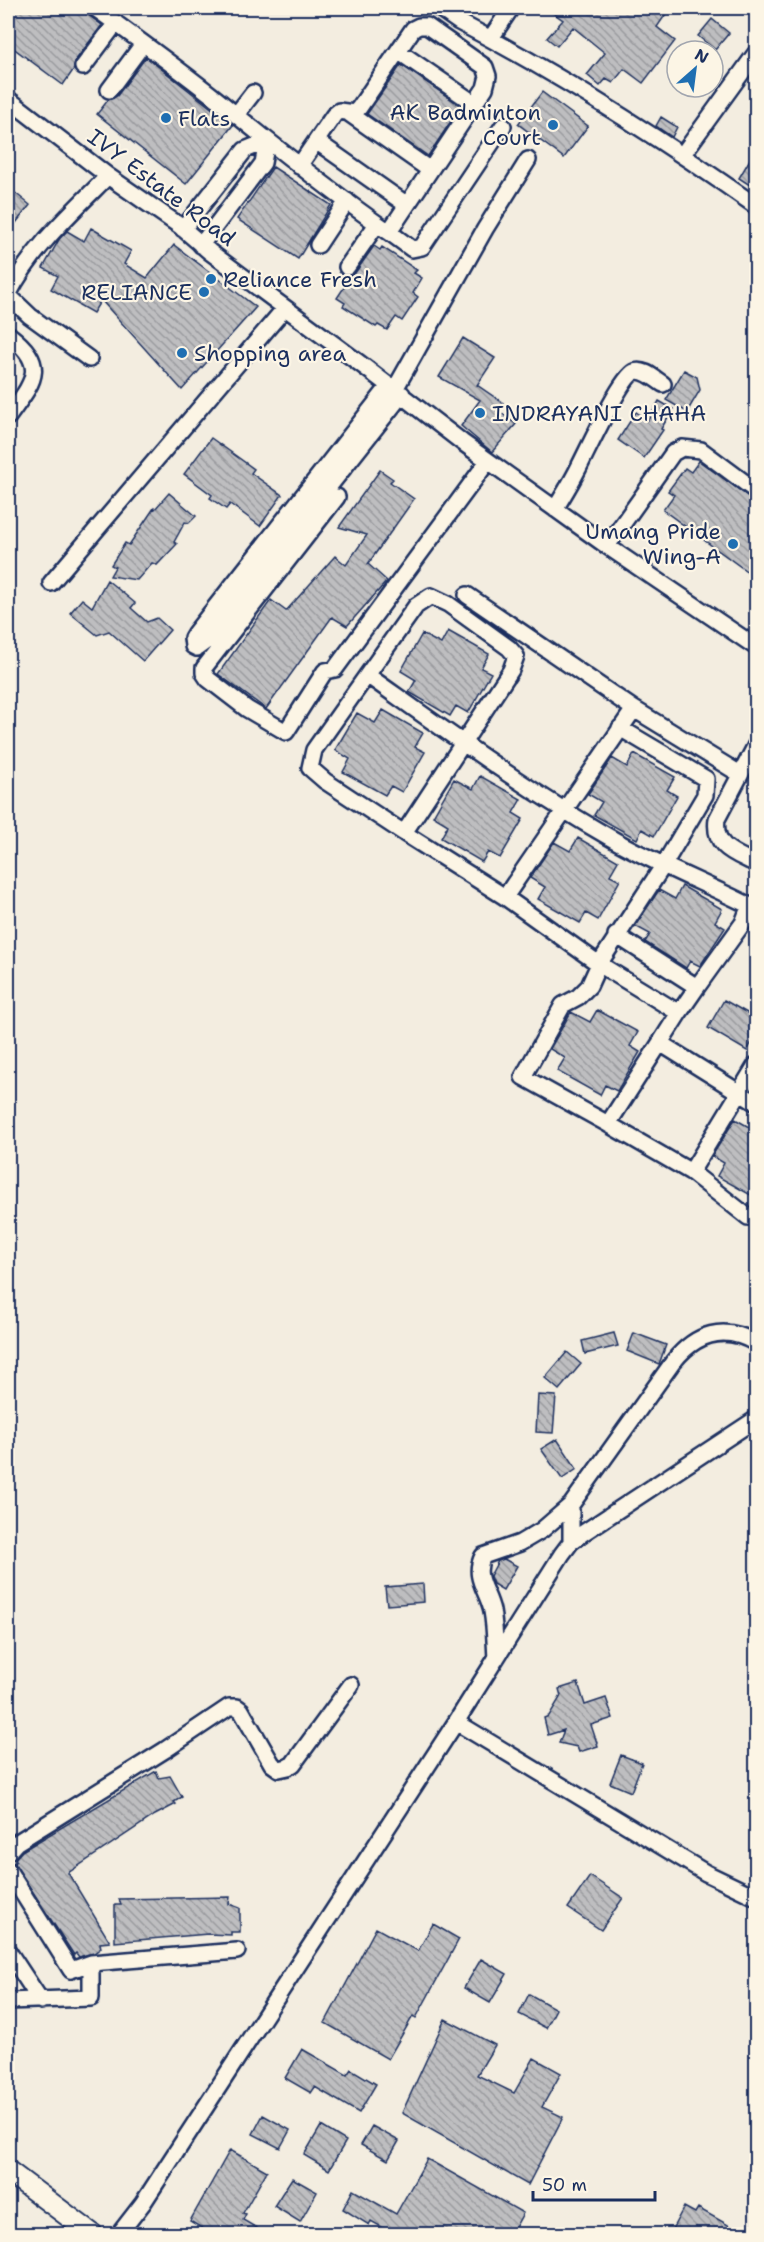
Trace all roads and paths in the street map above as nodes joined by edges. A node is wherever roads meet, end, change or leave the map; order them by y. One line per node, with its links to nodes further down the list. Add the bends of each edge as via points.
1 (94, 8): 4 (street)
2 (439, 8): 5 (street)
3 (511, 8): 5 (street)
4 (116, 23): 6 (street); 9 (street)
5 (491, 38): 19 (street)
6 (143, 44): 10 (street); 15 (street)
7 (398, 51): 13 (street); 13 (street, via 413,29 427,26 485,66 485,88); 14 (street, via 359,108)
8 (756, 53): 19 (street)
9 (83, 67)
10 (109, 90)
11 (253, 93): 15 (street)
12 (8, 99): 23 (street, IVY Estate Road)
13 (475, 104): 22 (street)
14 (350, 114): 18 (street, via 339,111); 22 (street)
15 (236, 115): 17 (street)
16 (503, 126): 27 (street, via 422,247 412,249)
17 (267, 141): 21 (street); 28 (street, via 245,150); 29 (street, via 263,163)
18 (316, 141): 21 (street); 25 (street)
19 (682, 154): 26 (street)
20 (528, 160): 36 (street)
21 (299, 166): 24 (street)
22 (430, 170): 25 (street)
23 (108, 176): 28 (street, IVY Estate Road); 34 (street, via 50,234 18,275 8,295)
24 (346, 201): 27 (street); 30 (street)
25 (407, 205): 27 (street)
26 (756, 206)
27 (383, 228): 31 (street)
28 (183, 229): 29 (street, IVY Estate Road)
29 (201, 245): 32 (street, IVY Estate Road)
30 (318, 245)
31 (347, 267)
32 (285, 308): 36 (street, IVY Estate Road); 44 (street)
33 (8, 334): 37 (street, via 32,358 34,375)
34 (89, 359)
35 (663, 384): 41 (street, via 645,372 627,377)
36 (395, 390): 38 (street, IVY Estate Road); 42 (street)
37 (8, 417)
38 (488, 461): 41 (street, IVY Estate Road); 42 (street, via 335,669 325,671 286,732 247,709 204,673 207,662 276,574)
39 (756, 491): 43 (street, via 701,450 682,448 673,453)
40 (337, 497): 42 (street)
41 (555, 509): 43 (street, IVY Estate Road)
42 (298, 525): 42 (street, via 208,640 197,648 193,646 195,633)
43 (607, 546): 46 (street, IVY Estate Road)
44 (51, 583)
45 (467, 595): 48 (street)
46 (756, 647)
47 (367, 675): 50 (street); 50 (street, via 416,606 431,596 448,604 516,656 511,670); 54 (street, via 315,750 310,768)
48 (634, 708): 49 (street); 52 (street)
49 (620, 728): 53 (street); 56 (street, via 706,779 705,795)
50 (462, 742): 53 (street); 54 (street)
51 (756, 745): 52 (street)
52 (740, 774): 55 (street, via 717,819 716,829 725,847)
53 (565, 810): 56 (street); 57 (street)
54 (404, 833): 57 (street)
55 (756, 864)
56 (663, 866): 58 (street); 59 (street)
57 (505, 897): 60 (street)
58 (753, 907): 61 (street)
59 (616, 935): 60 (street); 61 (street)
60 (598, 964): 62 (street); 67 (street, via 589,986 562,1005 523,1077)
61 (697, 987): 62 (street)
62 (679, 1013): 63 (street)
63 (660, 1043): 65 (street); 67 (street)
64 (756, 1065): 65 (street)
65 (739, 1092): 66 (street); 68 (street)
66 (756, 1103)
67 (608, 1124): 68 (street)
68 (691, 1172): 69 (street, via 748,1217)
69 (756, 1215)
70 (756, 1343): 72 (street, via 725,1333 708,1335 683,1350)
71 (756, 1419): 73 (street)
72 (571, 1505): 73 (street); 74 (street, via 542,1530 520,1543 483,1556 479,1564 480,1580 492,1608)
73 (571, 1542): 74 (street)
74 (496, 1659): 76 (street)
75 (351, 1685): 77 (street, via 288,1767 276,1768 241,1710 230,1707 16,1843)
76 (456, 1722): 79 (street, via 706,1873); 87 (street, via 143,2204)
77 (8, 1852)
78 (8, 1870): 82 (street, via 71,1970)
79 (756, 1897)
80 (8, 1951): 84 (street)
81 (237, 1951): 82 (street)
82 (91, 1963): 84 (street, via 91,1998)
83 (8, 2001): 84 (street)
84 (41, 2001)
85 (8, 2171): 86 (main road)
86 (92, 2235)
87 (119, 2235)

